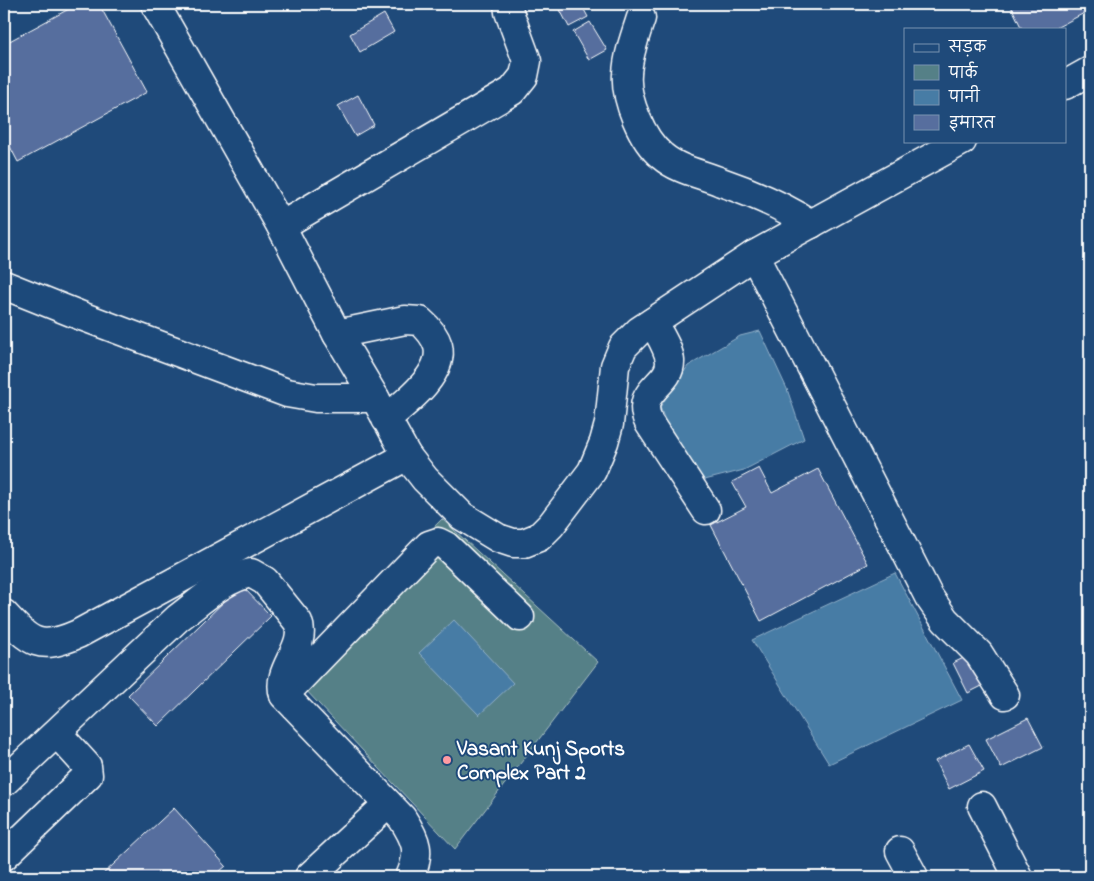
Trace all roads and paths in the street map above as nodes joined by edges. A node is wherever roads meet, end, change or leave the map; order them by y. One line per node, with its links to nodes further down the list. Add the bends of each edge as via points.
1 (155, 4): 8 (street)
2 (508, 4): 8 (street, via 508,12 527,61 524,76 512,91)
3 (641, 18): 7 (street, via 627,73 627,86 630,104 645,135 661,156 677,166 764,198)
4 (1090, 71): 5 (street)
5 (1066, 84)
6 (960, 142): 7 (street)
7 (811, 224): 9 (street)
8 (280, 226): 12 (street)
9 (754, 255): 11 (street); 19 (street, via 929,597 945,620 978,654)
10 (4, 285): 13 (street, via 287,393)
11 (652, 322): 14 (street, via 630,339 619,355 609,424 592,471 552,525 539,537 524,543 498,538 462,516); 15 (street, via 667,350 670,365 645,402 644,414)
12 (337, 334): 13 (street); 13 (street, via 405,320 420,321 428,328 438,346 438,361 413,398)
13 (380, 408): 14 (street)
14 (406, 456): 16 (street, via 63,641 35,642 24,636)
15 (706, 510)
16 (4, 614)
17 (520, 617): 18 (street, via 446,546 434,543)
18 (284, 695): 20 (street, via 282,684 299,640 300,628 265,581 251,573 236,577 178,618); 22 (street)
19 (1005, 696)
20 (57, 733): 21 (street); 25 (street, via 87,766 88,775)
21 (4, 782)
22 (388, 804): 27 (street); 28 (street, via 402,818 415,844 417,857)
23 (982, 806): 26 (street)
24 (900, 851): 29 (street)
25 (4, 856)
26 (1012, 875)
27 (309, 877)
28 (410, 877)
29 (914, 877)

